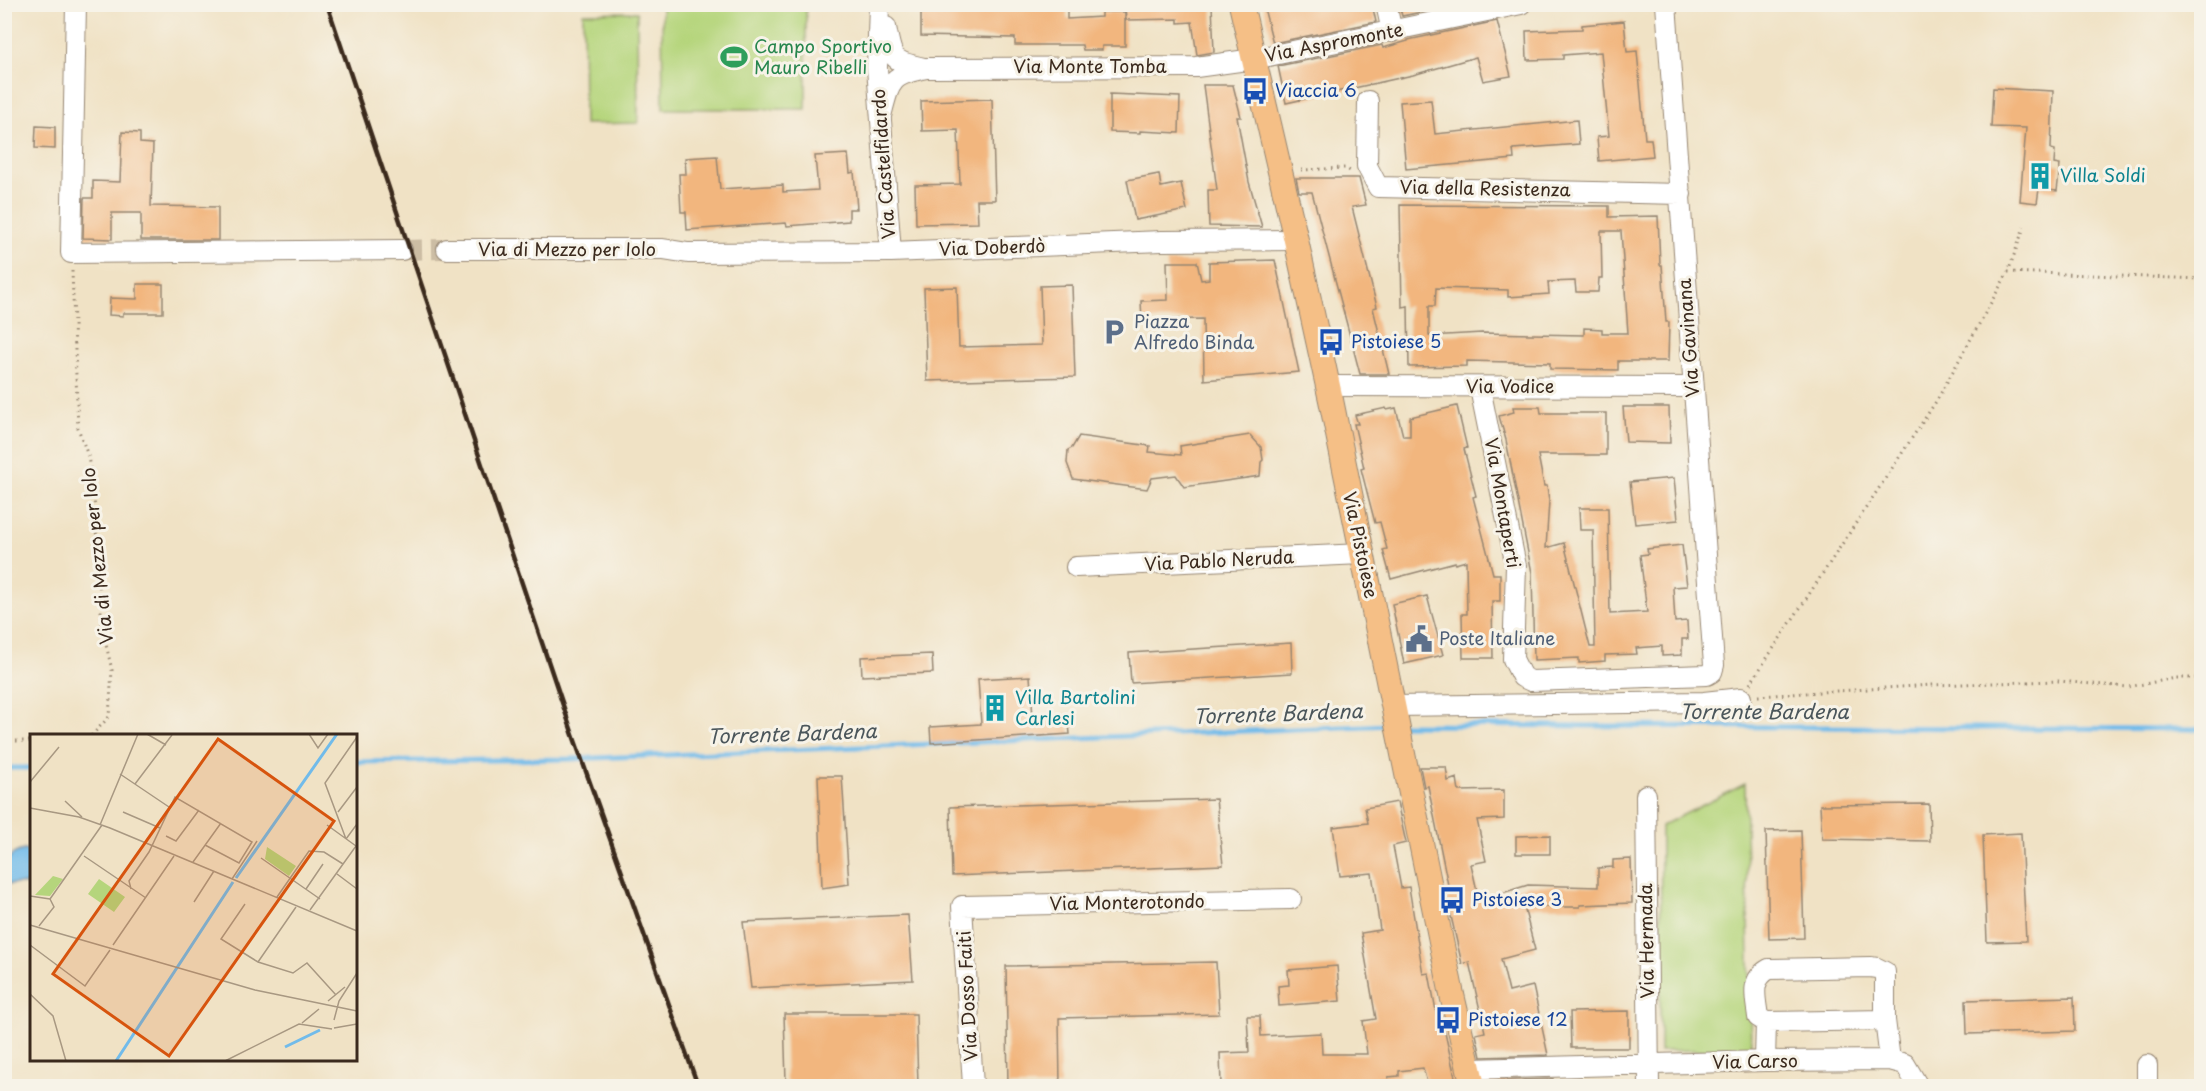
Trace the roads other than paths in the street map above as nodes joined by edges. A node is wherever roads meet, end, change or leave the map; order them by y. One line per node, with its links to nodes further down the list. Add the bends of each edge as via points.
1 (76, 4): 15 (street, via 71,253)
2 (880, 4): 9 (street, Via Monte Tomba, via 892,54 900,62); 11 (street, Via Castelfidardo)
3 (1241, 4): 8 (main road, Via Pistoiese)
4 (1386, 4): 7 (street)
5 (1521, 4): 7 (street, Via Aspromonte)
6 (1666, 4): 12 (street, Via Gavinana)
7 (1392, 32): 8 (street, Via Aspromonte)
8 (1254, 59): 9 (street, Via Monte Tomba, via 1196,67); 13 (main road, Via Pistoiese)
9 (927, 68): 11 (street, Via Monte Tomba, via 905,72 890,84)
10 (1368, 101): 12 (street, Via della Resistenza, via 1367,166 1378,187)
11 (881, 116): 16 (street, Via Castelfidardo)
12 (1681, 194): 19 (street, Via Gavinana)
13 (1296, 240): 16 (street, Via Doberdò); 18 (main road, Via Pistoiese)
14 (447, 249): 17 (street, Via di Mezzo per Iolo, via 663,249)
15 (402, 250)
16 (891, 252): 17 (street, Via Doberdò)
17 (688, 259)
18 (1327, 386): 20 (street, Via Vodice); 21 (main road, Via Pistoiese)
19 (1692, 387): 20 (street, Via Vodice); 23 (street, Via Gavinana)
20 (1480, 388): 23 (street, Via Montaperti, via 1516,566 1513,659 1522,677 1531,681)
21 (1362, 554): 22 (street, Via Pablo Neruda); 25 (main road, Via Pistoiese)
22 (1076, 567)
23 (1712, 672)
24 (1741, 698): 25 (street)
25 (1394, 711): 35 (main road, Via Pistoiese)
26 (1646, 795): 33 (street, Via Hermada)
27 (1291, 899): 28 (street, Via Monterotondo)
28 (962, 906): 36 (street, Via Dosso Faiti)
29 (1885, 1020): 30 (street); 30 (street, via 1885,972 1870,967 1787,968 1769,969 1760,974 1755,985 1758,1017); 31 (street)
30 (1766, 1022): 32 (street)
31 (1890, 1060): 32 (street, Via Carso); 38 (street, via 1905,1064)
32 (1764, 1061): 33 (street, Via Carso)
33 (1648, 1064): 35 (street, Via Carso); 37 (street, Via Hermada)
34 (2147, 1065): 39 (street)
35 (1472, 1078)
36 (973, 1086)
37 (1649, 1086)
38 (1918, 1086)
39 (2147, 1086)

